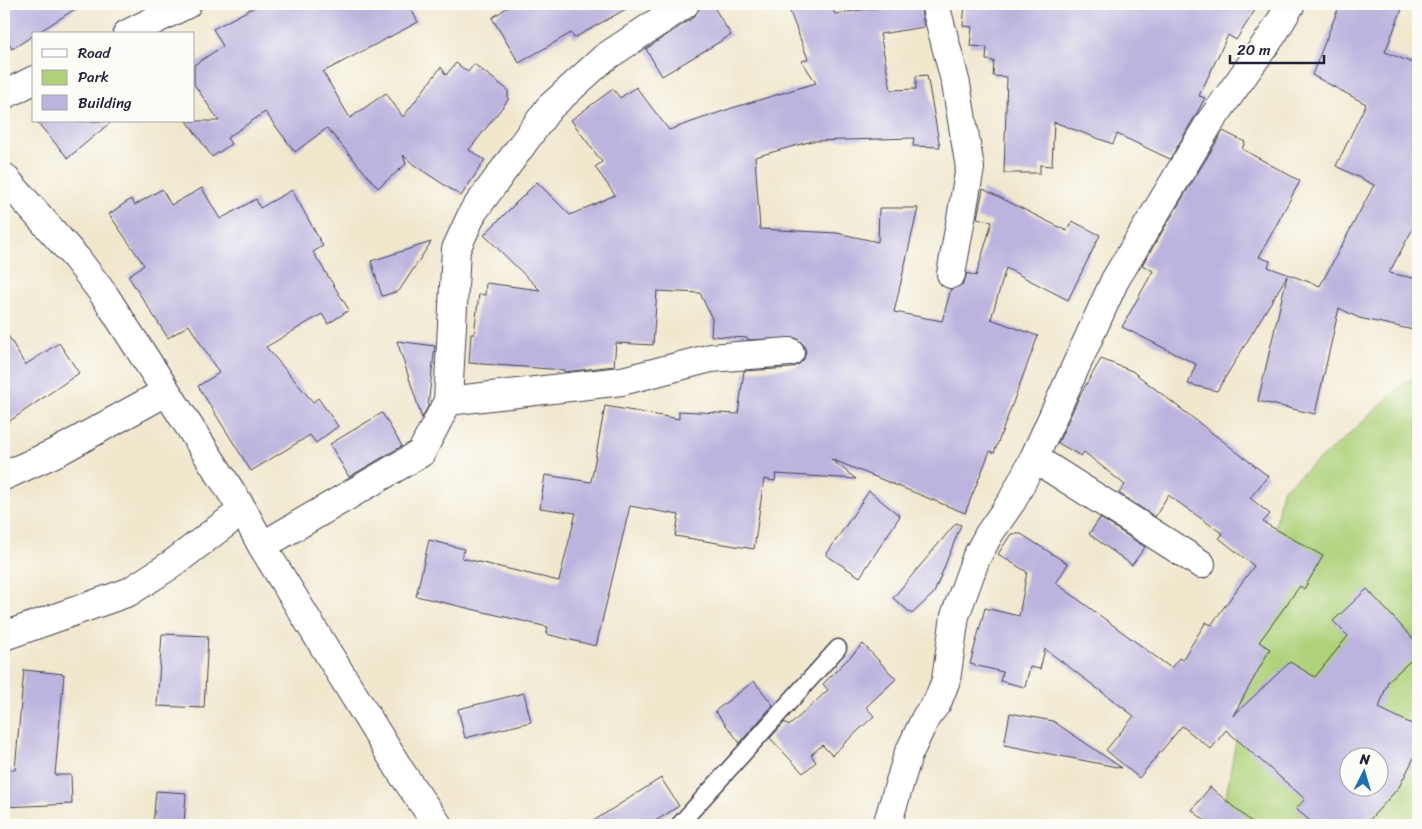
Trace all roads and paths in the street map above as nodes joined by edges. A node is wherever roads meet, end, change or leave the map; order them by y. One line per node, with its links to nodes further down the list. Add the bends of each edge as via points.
1 (187, 4): 5 (street)
2 (685, 4): 12 (street, via 604,58 549,108 473,212 456,249)
3 (935, 4): 9 (street, via 956,84 970,168)
4 (1291, 4): 13 (street, via 1210,122 1115,280)
5 (131, 32)
6 (32, 81): 7 (street)
7 (4, 95)
8 (4, 177): 11 (street, via 77,259 126,326)
9 (951, 274)
10 (790, 352): 12 (street, via 710,358 622,381)
11 (166, 392): 14 (street, via 60,451); 15 (street)
12 (448, 400): 16 (street, via 421,453)
13 (1034, 458): 17 (street); 22 (street, via 1012,501 976,558 955,616 946,680 908,755)
14 (4, 476)
15 (243, 510): 16 (street); 18 (street, via 130,592)
16 (262, 546): 20 (street, via 402,775)
17 (1201, 564)
18 (4, 636)
19 (838, 648): 21 (lane)
20 (438, 825)
21 (679, 825)
22 (887, 825)

